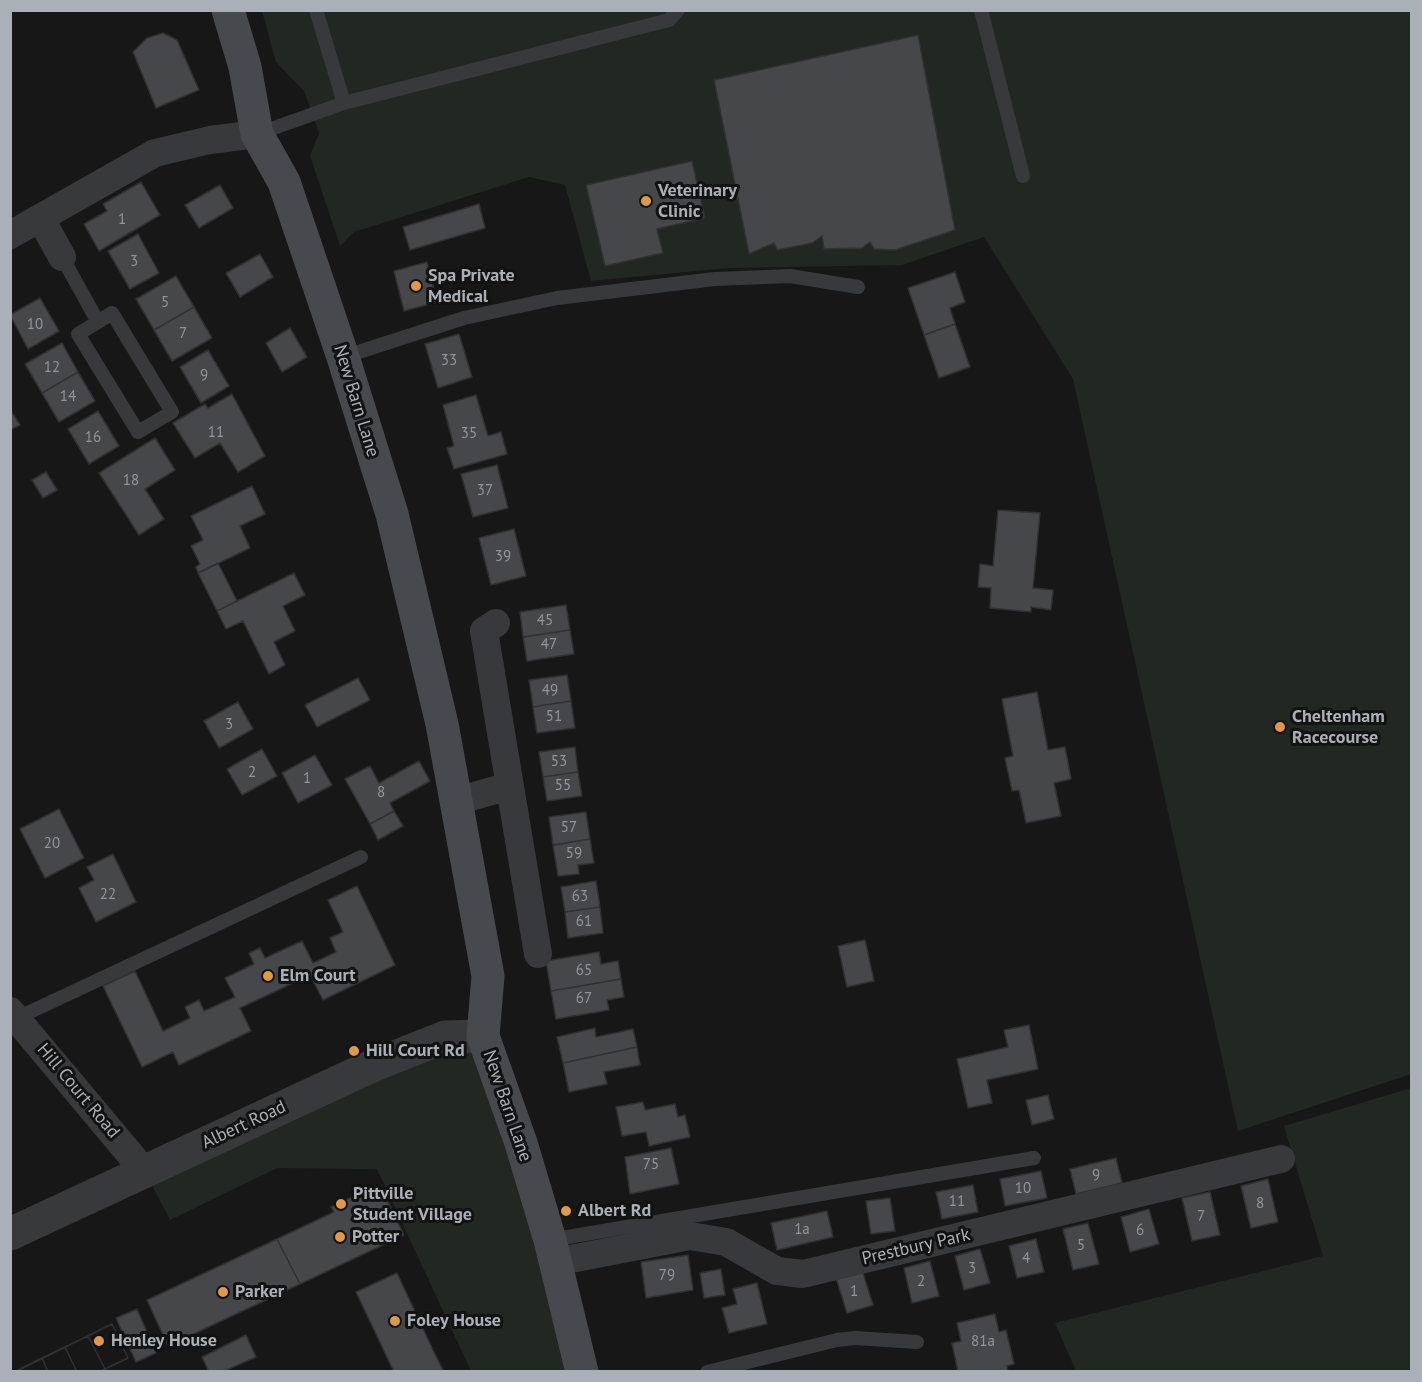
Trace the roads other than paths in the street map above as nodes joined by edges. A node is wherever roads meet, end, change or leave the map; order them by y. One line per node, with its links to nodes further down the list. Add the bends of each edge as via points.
1 (228, 10): 6 (main road, New Barn Lane, via 245,67)
2 (316, 10): 5 (lane)
3 (981, 10): 7 (lane)
4 (671, 14): 5 (lane)
5 (344, 103): 6 (lane)
6 (257, 134): 8 (street, via 155,153); 13 (main road, New Barn Lane, via 284,182)
7 (1023, 176)
8 (41, 219): 9 (street); 10 (street)
9 (10, 234)
10 (62, 257): 12 (lane)
11 (858, 287): 13 (lane, via 790,276 716,279 556,298 464,318)
12 (98, 322): 12 (lane, via 112,314 172,412 138,432 78,334)
13 (343, 357): 16 (main road, New Barn Lane, via 392,514 415,604)
14 (496, 622): 15 (street, via 484,631)
15 (510, 786): 16 (street); 18 (street)
16 (456, 801): 20 (main road, New Barn Lane, via 488,976)
17 (361, 857): 19 (lane)
18 (538, 954)
19 (14, 1014): 23 (street, Hill Court Road)
20 (483, 1036): 23 (street, Albert Road, via 445,1037 403,1053); 25 (main road, New Barn Lane, via 521,1143)
21 (1034, 1158): 25 (lane)
22 (1281, 1159): 25 (street, Prestbury Park, via 803,1274 777,1271 726,1242 690,1236)
23 (145, 1172): 24 (street, Albert Road)
24 (10, 1234)
25 (552, 1251): 27 (main road, New Barn Lane)
26 (917, 1342): 28 (lane, via 837,1340)
27 (582, 1371)
28 (707, 1371)

